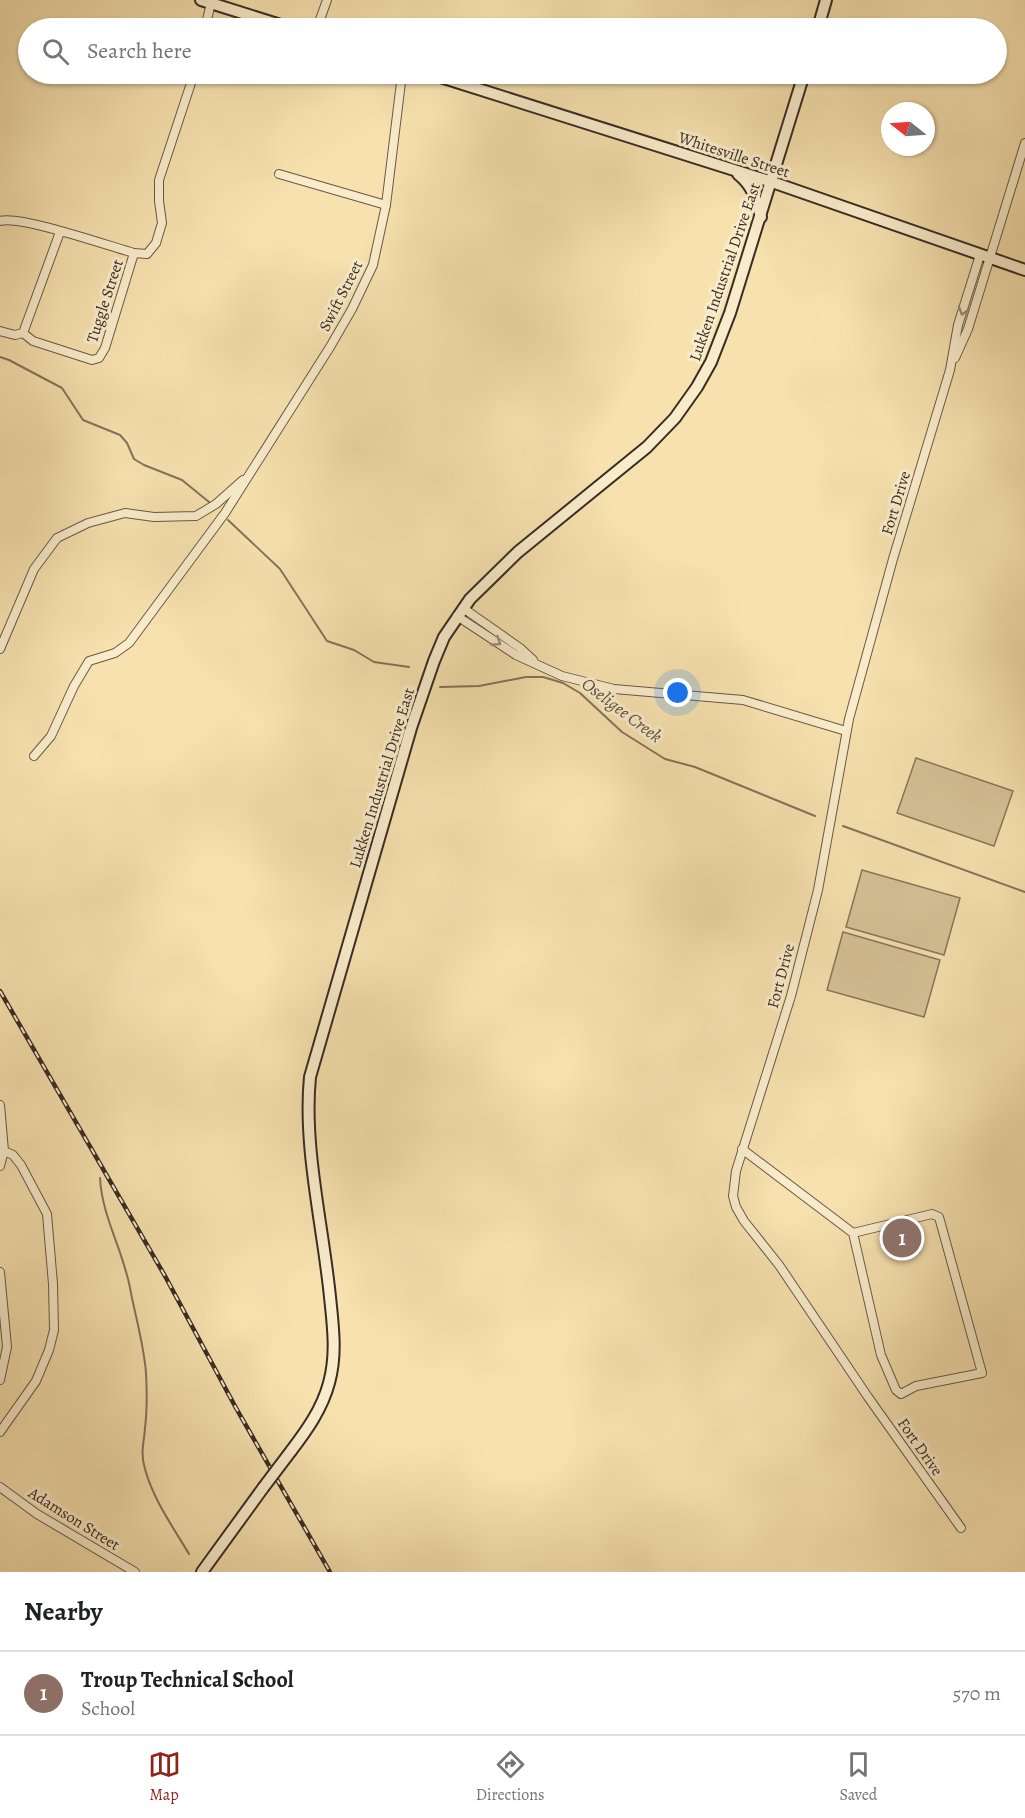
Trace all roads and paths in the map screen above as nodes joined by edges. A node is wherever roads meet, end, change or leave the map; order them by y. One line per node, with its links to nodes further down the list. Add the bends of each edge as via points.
1 (327, 0): 6 (street)
2 (826, 0): 7 (main road)
3 (206, 2): 4 (street); 5 (main road)
4 (205, 18)
5 (258, 18)
6 (321, 18)
7 (821, 18)
8 (191, 84): 20 (street, Tuggle Street, via 159,180 162,223 156,243 147,254)
9 (401, 84): 16 (street, Swift Street)
10 (462, 84): 13 (main road, Whitesville Street)
11 (801, 84): 15 (main road, Lukken Industrial Drive East)
12 (1025, 143): 21 (street, Fort Drive)
13 (733, 170): 15 (main road, Whitesville Street); 17 (main road, via 750,185)
14 (279, 174): 16 (street)
15 (772, 182): 17 (main road, Lukken Industrial Drive East); 21 (main road, Whitesville Street)
16 (386, 205): 25 (street, Swift Street, via 374,266 330,347)
17 (761, 218): 26 (main road, Lukken Industrial Drive East, via 711,362 682,409 647,447 518,552)
18 (0, 221): 19 (street, Tuggle Street, via 30,223)
19 (60, 232): 20 (street, Tuggle Street); 24 (street)
20 (134, 254): 24 (street, Tuggle Street, via 99,358 92,360 33,341)
21 (985, 256): 22 (main road, Whitesville Street); 28 (street, Fort Drive, via 968,329 950,370)
22 (1025, 270)
23 (0, 332): 24 (street, Tuggle Street)
24 (22, 333)
25 (250, 473): 27 (street, Swift Street, via 216,504 196,516 154,518 125,513 88,523 57,538 34,569); 29 (street, Swift Street, via 129,642 115,652 89,661 51,736)
26 (460, 612): 28 (street, via 520,648 538,665 562,676 614,689 743,700); 42 (main road, Lukken Industrial Drive East, bridge, via 439,649 411,728 310,1077 309,1121 327,1262 332,1373 310,1425)
27 (0, 649)
28 (846, 731): 31 (street, Fort Drive, via 818,890 791,996)
29 (34, 756)
30 (0, 1105): 32 (street)
31 (742, 1149): 34 (street); 40 (street, Fort Drive, via 733,1196 736,1208)
32 (4, 1151): 33 (street); 38 (street, via 21,1164 47,1215 54,1330 36,1381)
33 (0, 1166)
34 (853, 1233): 34 (street, via 881,1354 896,1390 901,1394 916,1386 982,1373 939,1217 932,1214)
35 (0, 1272): 36 (street)
36 (4, 1329): 37 (street, via 8,1347)
37 (0, 1380)
38 (0, 1432)
39 (0, 1487): 41 (street, Adamson Street, via 37,1514)
40 (961, 1528)
41 (135, 1572)
42 (202, 1572)

